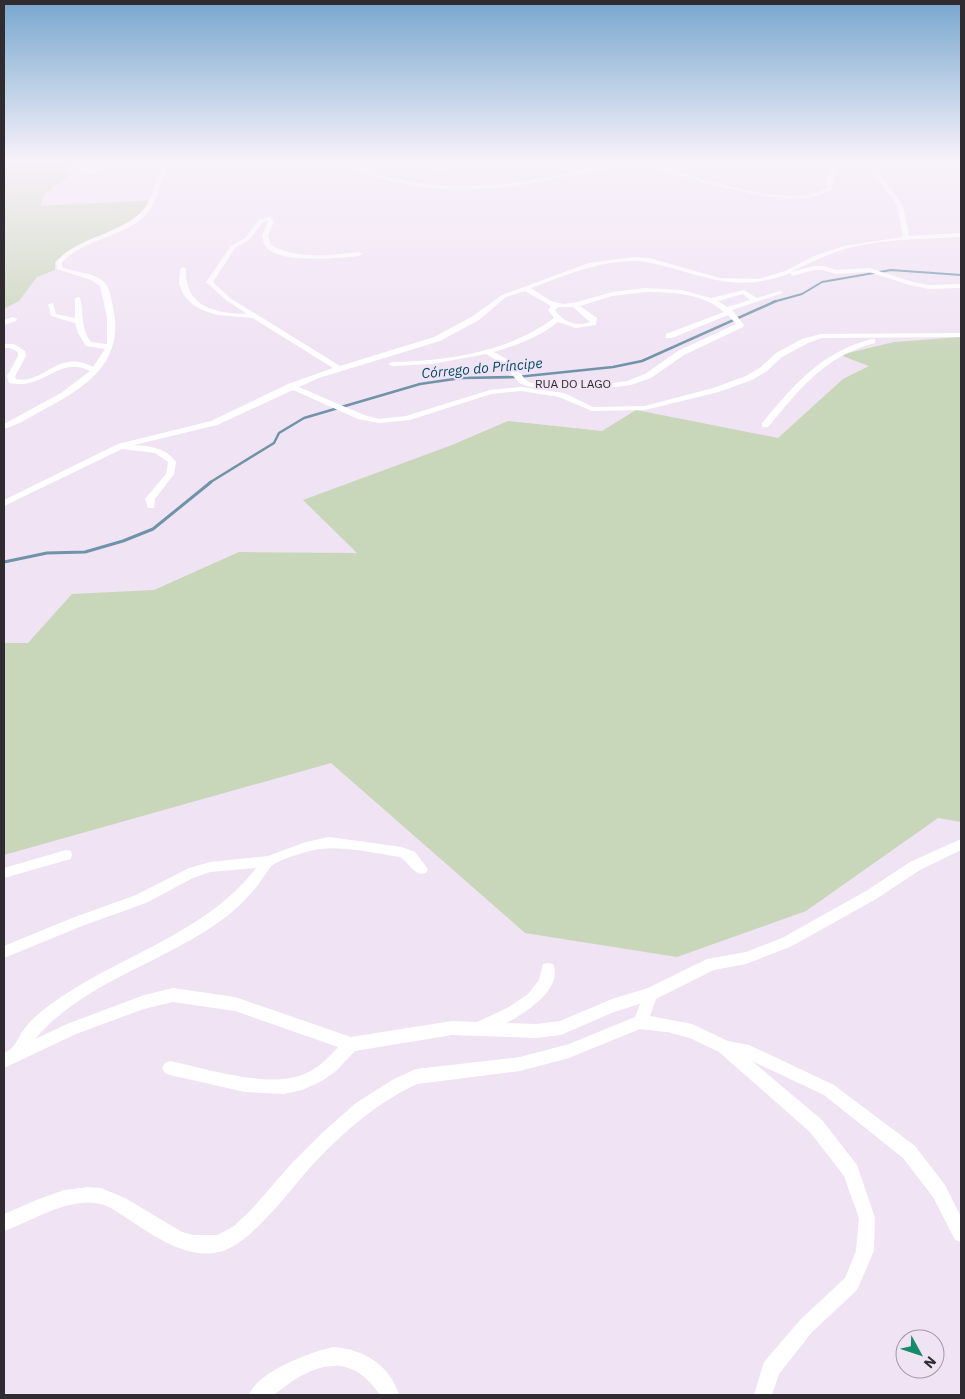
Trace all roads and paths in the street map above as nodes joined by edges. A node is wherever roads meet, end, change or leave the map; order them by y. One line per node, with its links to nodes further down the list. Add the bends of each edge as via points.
1 (122, 226): 29 (street, via 80,246 59,262 59,268 64,271 103,285 111,327)
2 (257, 226): 20 (street, via 247,239 233,247 210,282 228,299)
3 (268, 226): 7 (street, via 264,235 266,244 272,250 291,256)
4 (904, 226): 6 (street)
5 (961, 235): 6 (street)
6 (906, 238): 9 (street, via 846,247)
7 (359, 254)
8 (182, 269): 20 (street, via 181,284 199,306 225,316)
9 (768, 278): 10 (street, via 824,268 836,272 878,272 929,287); 11 (street, via 742,282 720,280 649,260 633,259 589,265)
10 (961, 286)
11 (526, 288): 17 (street); 32 (street, via 504,296 476,318 437,339)
12 (780, 294): 15 (street)
13 (78, 298): 23 (street)
14 (713, 300): 15 (street, via 744,292); 18 (street, via 675,292 631,291); 19 (street)
15 (756, 301): 19 (street)
16 (51, 304): 23 (street, via 53,315)
17 (556, 305): 18 (street); 21 (street, via 551,310)
18 (574, 305): 21 (street, via 589,315 594,320 593,324 580,327)
19 (732, 315): 26 (street); 30 (street, RUA DO LAGO, via 740,325 736,328 693,346 648,376 628,383 608,386 530,385)
20 (256, 316): 32 (street)
21 (558, 318): 30 (street, via 539,332)
22 (12, 320): 24 (street)
23 (77, 320): 29 (street, via 82,336 89,344)
24 (4, 323)
25 (961, 335): 27 (street)
26 (669, 336)
27 (893, 337): 34 (street, via 821,336 779,355 749,378 645,408 592,409 561,395 521,389 490,392 407,418 369,420); 35 (street, via 857,344 824,361)
28 (4, 346): 33 (street, via 20,351 22,356 11,376 12,381 32,380 71,364 82,364)
29 (110, 347): 33 (street)
30 (488, 352): 31 (street, via 456,359)
31 (392, 364)
32 (339, 369): 34 (street)
33 (95, 371): 36 (street)
34 (291, 386): 37 (street, via 227,419)
35 (765, 425)
36 (4, 428)
37 (121, 446): 38 (street); 39 (street, via 157,450 167,454 172,462 170,474 150,499)
38 (4, 502)
39 (151, 506)
40 (961, 844): 47 (street, via 915,866 787,942 746,958 712,964)
41 (66, 855): 44 (street)
42 (268, 861): 43 (street, via 329,842 402,852); 45 (street, via 210,867 189,874 141,899); 52 (street, via 254,881 221,913 55,1009 30,1032)
43 (421, 868)
44 (4, 873)
45 (4, 952)
46 (548, 969): 49 (street, via 547,982 538,995 524,1006)
47 (651, 994): 48 (street); 49 (street, via 612,1006 561,1028 536,1031)
48 (640, 1022): 51 (street, via 692,1031); 55 (street, via 569,1051 520,1064 416,1077 402,1082 349,1120 300,1166 243,1231 220,1244 191,1244 154,1228 103,1196 82,1196 48,1204)
49 (481, 1028): 50 (street, via 452,1028)
50 (351, 1044): 52 (street, via 235,1004 173,995 144,1002 72,1029); 54 (street, via 318,1076 302,1084 286,1086 240,1082)
51 (724, 1047): 56 (street, via 749,1052 829,1090 909,1152 939,1191); 61 (street, via 816,1126 851,1171 867,1218 865,1252 851,1284 806,1326 771,1369)
52 (18, 1054): 53 (street)
53 (4, 1061)
54 (170, 1068)
55 (4, 1223)
56 (961, 1234)
57 (277, 1378): 58 (street); 59 (street); 60 (street, via 331,1356 351,1356 371,1368)
58 (258, 1395)
59 (267, 1395)
60 (390, 1395)
61 (764, 1395)

